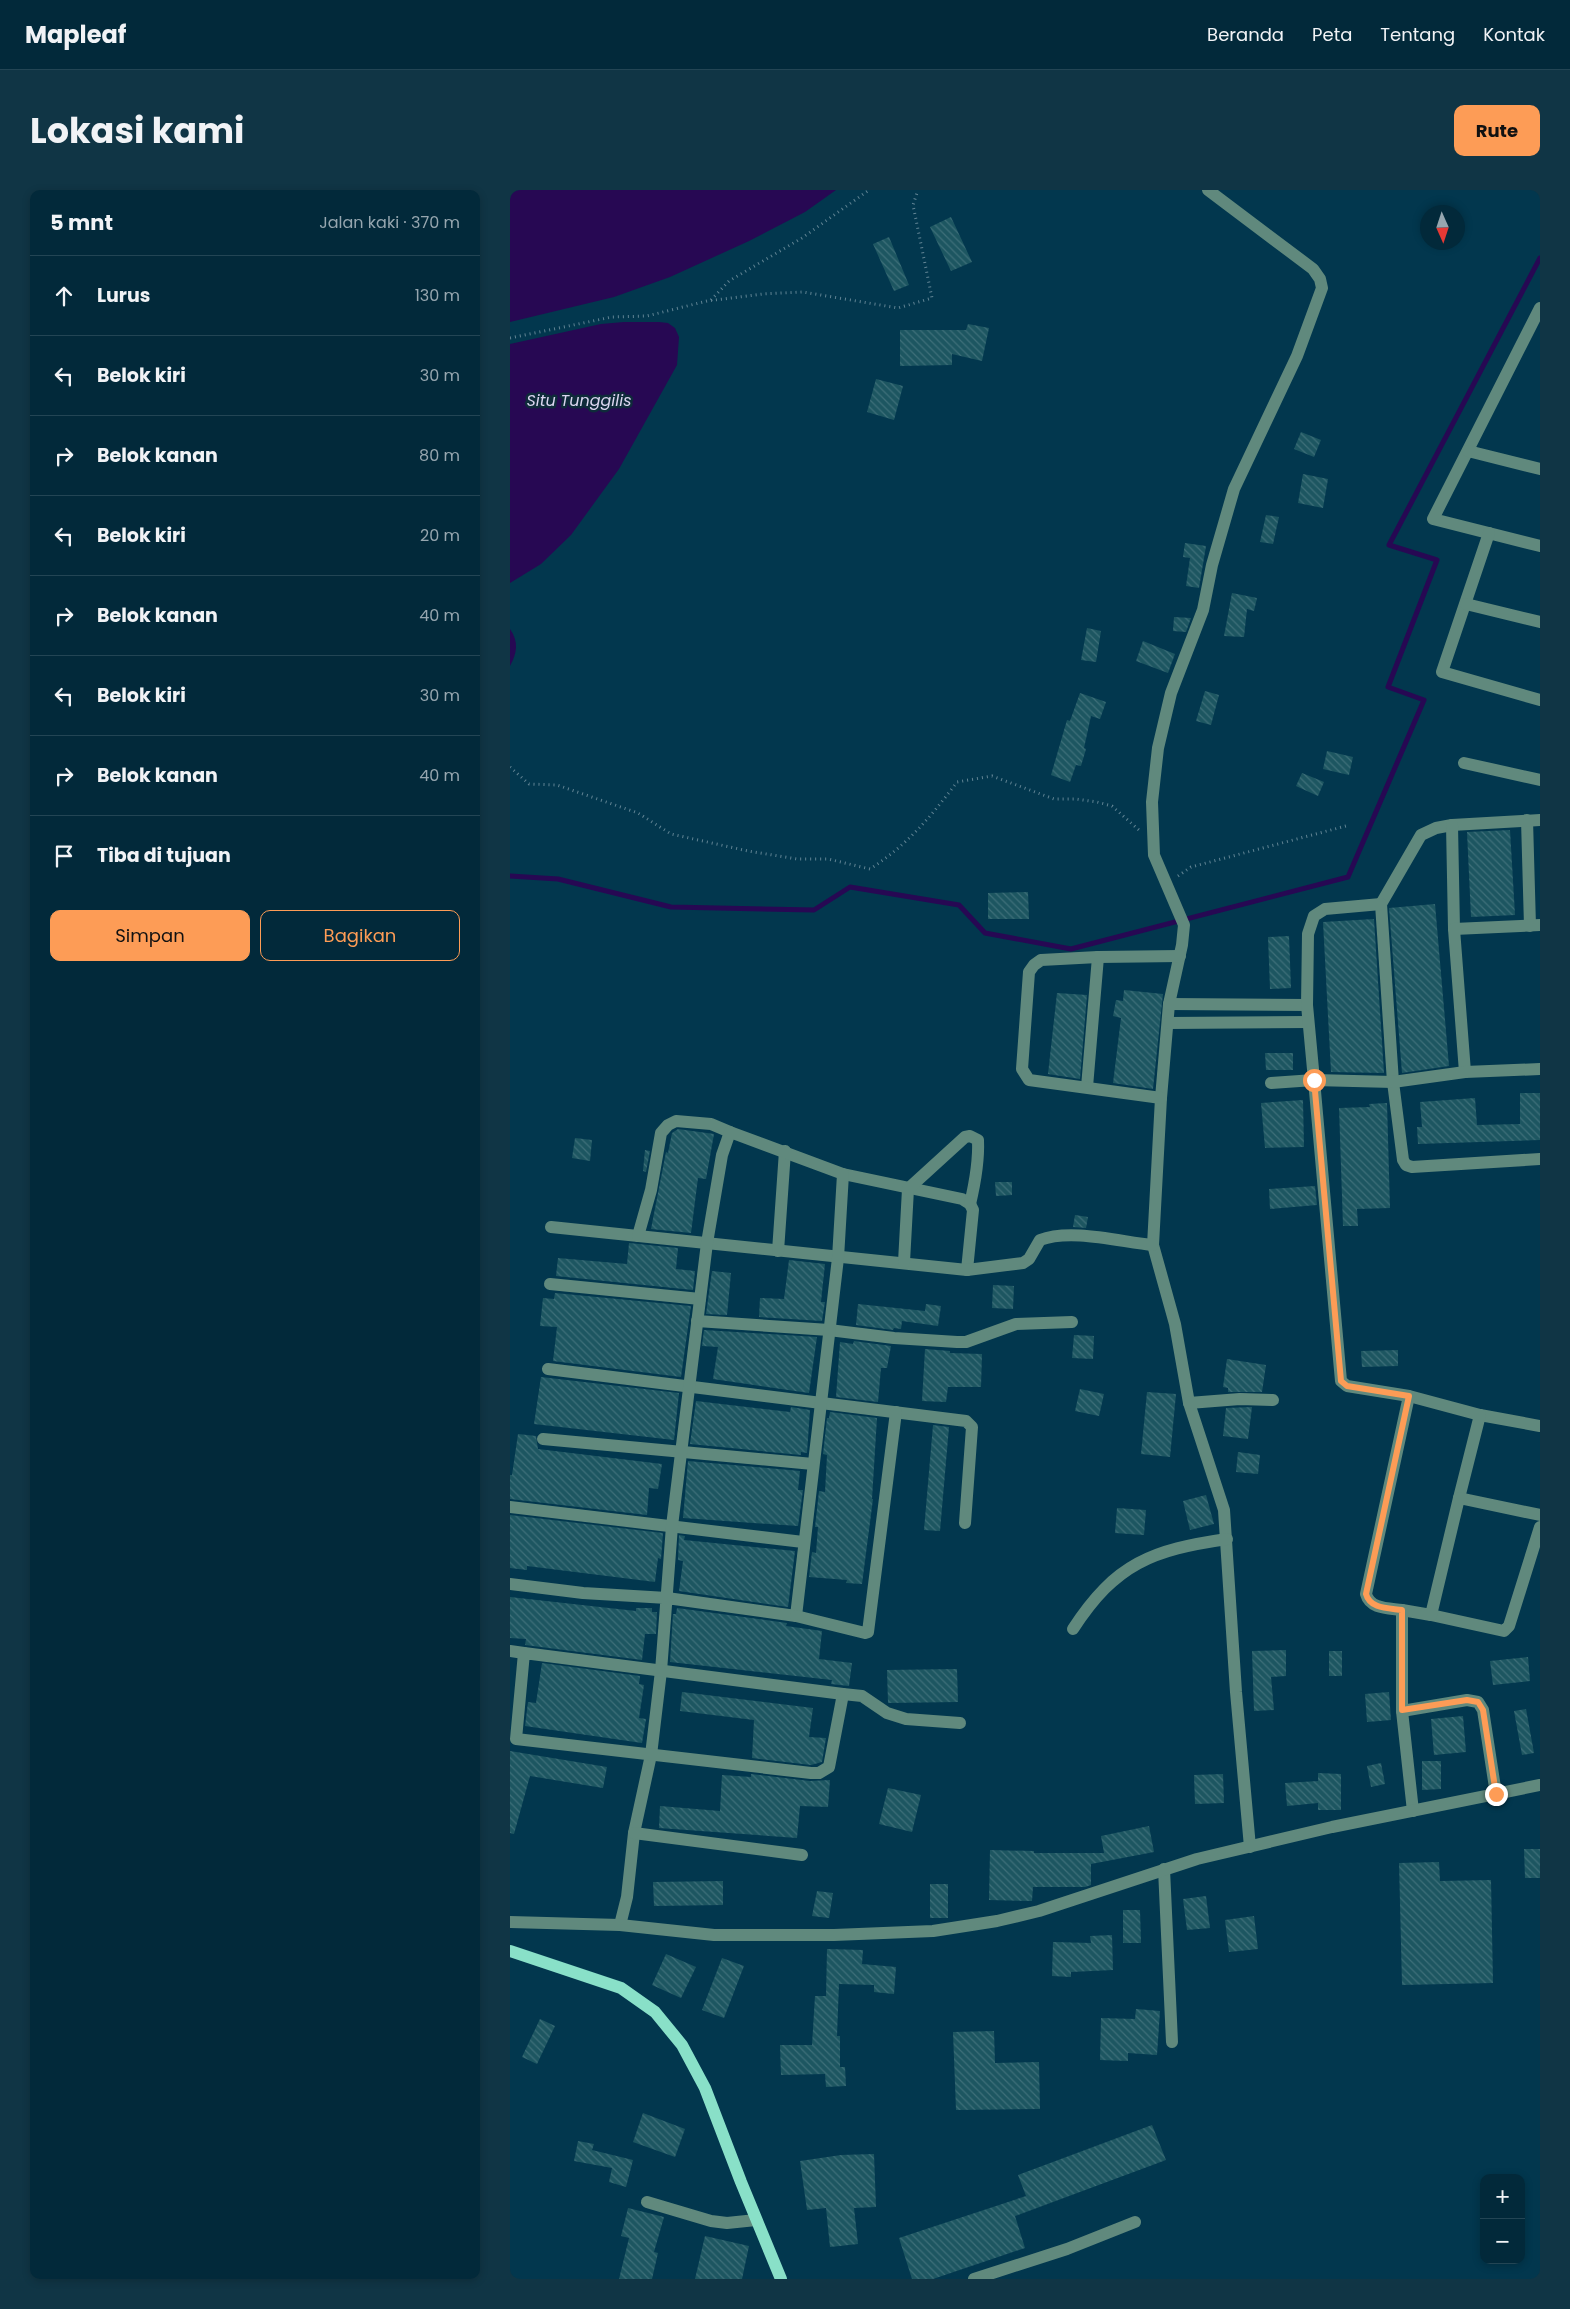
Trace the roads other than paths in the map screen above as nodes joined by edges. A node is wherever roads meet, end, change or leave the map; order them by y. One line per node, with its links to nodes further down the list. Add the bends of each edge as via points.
1 (1208, 190): 18 (street, via 1313,270 1322,288 1297,356 1234,489 1203,610 1171,692 1158,748 1152,802 1154,855 1164,885 1184,925)
2 (1539, 313): 3 (street)
3 (1468, 451): 4 (street); 5 (street, via 1433,519)
4 (1540, 469)
5 (1489, 533): 6 (street); 7 (street)
6 (1540, 546)
7 (1466, 604): 8 (street); 9 (street, via 1442,672)
8 (1540, 622)
9 (1540, 700)
10 (1464, 762): 11 (street)
11 (1540, 780)
12 (1527, 820): 13 (street); 14 (street); 16 (street)
13 (1540, 820)
14 (1452, 825): 15 (street, via 1421,835); 17 (street)
15 (1381, 904): 21 (street, via 1325,909 1314,916 1308,934); 27 (street)
16 (1535, 926): 17 (street)
17 (1454, 929): 25 (street)
18 (1180, 956): 19 (street); 20 (street)
19 (1098, 957): 29 (street); 29 (street, via 1041,960 1029,972 1022,1069 1029,1080)
20 (1169, 1004): 21 (street); 23 (street)
21 (1307, 1005): 22 (street)
22 (1307, 1022): 23 (street); 26 (street)
23 (1168, 1023): 30 (street)
24 (1540, 1069): 25 (street)
25 (1465, 1072): 27 (street)
26 (1314, 1080): 27 (street); 28 (street); 52 (street, via 1341,1381 1347,1386)
27 (1393, 1082): 33 (street, via 1402,1160 1406,1165)
28 (1271, 1083)
29 (1088, 1087): 30 (street)
30 (1161, 1098): 40 (street)
31 (730, 1132): 32 (street); 38 (street, via 711,1124 676,1121 661,1133); 39 (street, via 722,1155)
32 (786, 1152): 34 (street); 41 (street)
33 (1540, 1159)
34 (843, 1174): 35 (street); 42 (street)
35 (908, 1189): 36 (street, via 962,1199); 36 (street, via 970,1136 978,1140 978,1145 977,1176); 43 (street)
36 (970, 1204): 44 (street, via 973,1210)
37 (551, 1226): 38 (street)
38 (638, 1236): 39 (street)
39 (707, 1242): 41 (street); 46 (street)
40 (1154, 1245): 44 (street, via 1082,1236 1047,1237 1040,1240 1023,1263); 55 (street, via 1176,1324)
41 (778, 1251): 42 (street)
42 (838, 1258): 43 (street); 49 (street)
43 (904, 1262): 44 (street)
44 (967, 1270)
45 (550, 1284): 46 (street)
46 (700, 1299): 47 (street)
47 (697, 1321): 49 (street); 51 (street)
48 (1072, 1322): 49 (street, via 1016,1324 966,1342)
49 (829, 1330): 54 (street)
50 (548, 1370): 51 (street)
51 (689, 1386): 54 (street); 60 (street)
52 (1409, 1396): 57 (street); 72 (street, via 1366,1594 1373,1605)
53 (1272, 1400): 55 (street)
54 (820, 1402): 56 (street); 61 (street)
55 (1189, 1403): 68 (street, via 1224,1510)
56 (896, 1412): 65 (street, via 966,1421 972,1427); 74 (street, via 868,1632)
57 (1480, 1415): 58 (street); 62 (street)
58 (1540, 1426)
59 (543, 1439): 60 (street)
60 (681, 1454): 61 (street); 66 (street)
61 (813, 1464): 69 (street)
62 (1459, 1498): 64 (street); 73 (street)
63 (510, 1507): 66 (street)
64 (1540, 1516)
65 (965, 1523)
66 (672, 1526): 69 (street); 71 (street)
67 (1540, 1527): 73 (street, via 1509,1626 1504,1631)
68 (1227, 1539): 75 (street, via 1189,1544 1136,1563 1097,1597); 88 (street)
69 (803, 1542): 74 (street)
70 (510, 1584): 71 (street)
71 (667, 1598): 74 (street); 78 (street)
72 (1402, 1610): 73 (street); 80 (street)
73 (1431, 1615)
74 (796, 1616)
75 (1073, 1629)
76 (510, 1651): 77 (street)
77 (524, 1653): 78 (street); 82 (street)
78 (661, 1672): 79 (street); 83 (street)
79 (843, 1694): 81 (street, via 862,1696 887,1713 906,1719); 83 (street, via 830,1767 819,1773)
80 (1402, 1710): 85 (street, via 1467,1700 1478,1702 1483,1710); 86 (street)
81 (960, 1723)
82 (513, 1738): 83 (street)
83 (651, 1755): 87 (street)
84 (1540, 1785): 85 (street)
85 (1496, 1794): 86 (street)
86 (1413, 1810): 88 (street)
87 (634, 1833): 89 (street); 92 (street, via 627,1897)
88 (1250, 1848): 90 (street)
89 (802, 1855)
90 (1164, 1869): 92 (street, via 1030,1913 933,1931 714,1935); 94 (street)
91 (510, 1922): 92 (street)
92 (620, 1925)
93 (510, 1951): 96 (main road, via 621,1988 655,2012 682,2045 705,2088)
94 (1172, 2042)
95 (647, 2202): 96 (street, via 711,2221)
96 (756, 2220): 98 (main road)
97 (1135, 2222): 99 (street, via 1068,2249)
98 (781, 2279)
99 (974, 2279)

